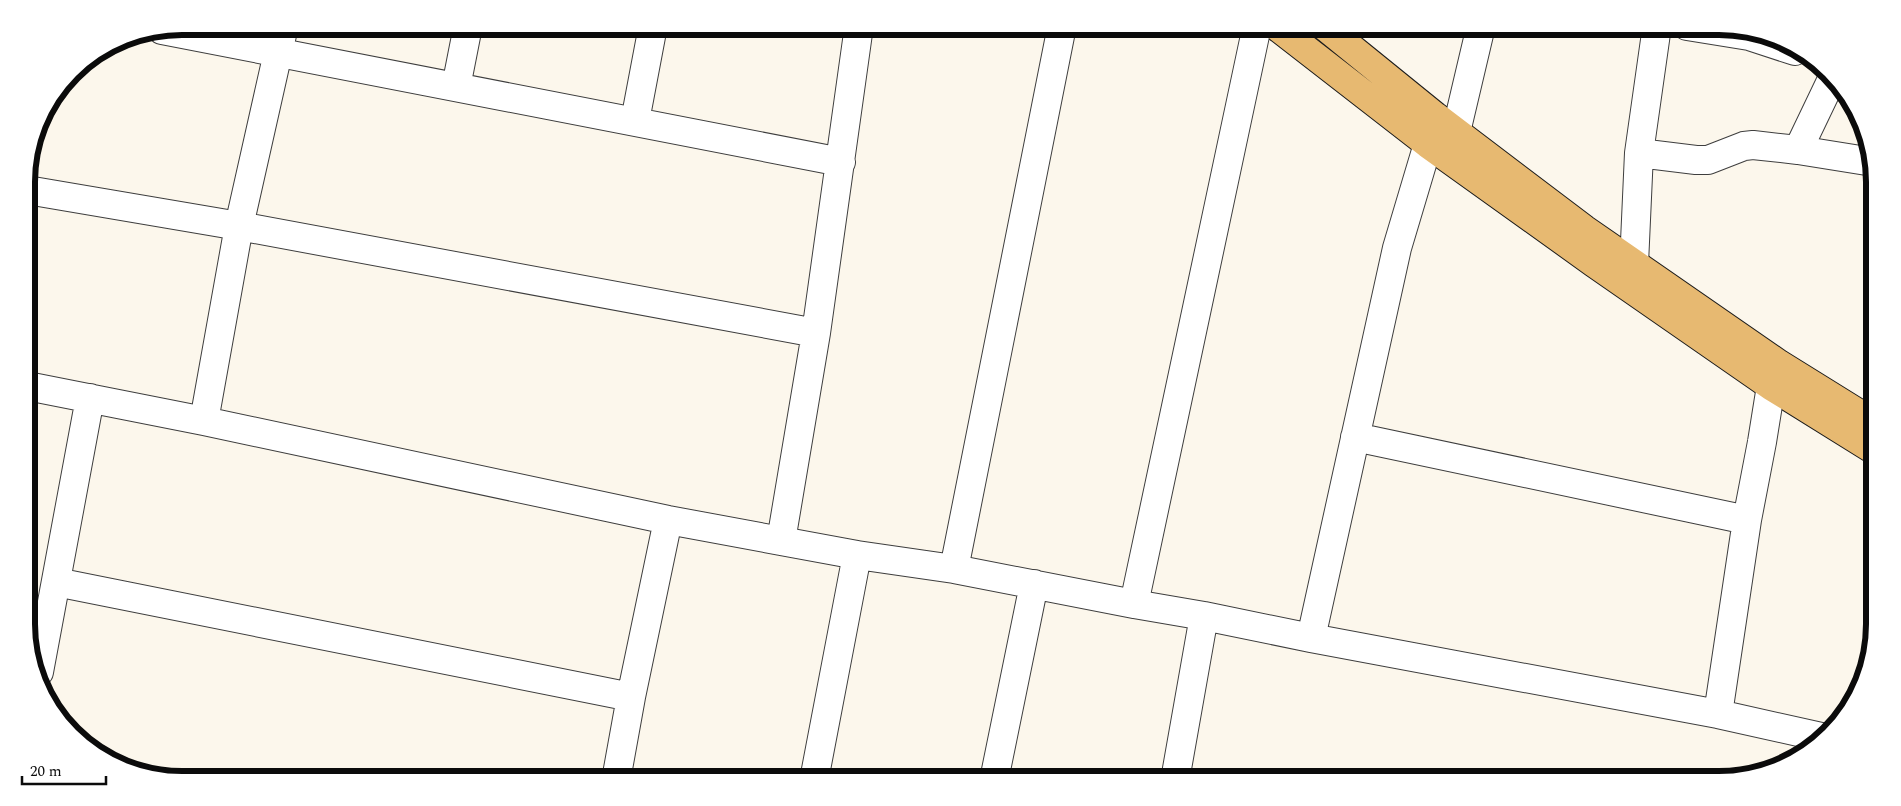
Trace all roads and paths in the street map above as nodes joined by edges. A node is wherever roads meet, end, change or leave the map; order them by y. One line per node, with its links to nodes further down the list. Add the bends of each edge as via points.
1 (186, 35): 12 (street)
2 (282, 35): 12 (street)
3 (466, 35): 14 (street)
4 (651, 35): 15 (street)
5 (858, 35): 21 (street)
6 (1060, 35): 37 (street)
7 (1255, 35): 40 (street)
8 (1288, 35): 17 (main road)
9 (1335, 35): 16 (main road)
10 (1479, 35): 16 (street)
11 (1657, 35): 19 (street)
12 (277, 54): 14 (street); 23 (street)
13 (1829, 85): 18 (street)
14 (456, 87): 15 (street)
15 (635, 122): 21 (street)
16 (1456, 132): 24 (main road)
17 (1428, 144): 26 (main road); 31 (street, via 1398,248)
18 (1798, 150): 19 (street, via 1744,146 1708,160); 20 (street)
19 (1639, 153): 24 (street)
20 (1865, 161)
21 (841, 162): 25 (street)
22 (35, 191): 23 (street)
23 (239, 226): 25 (street); 30 (street)
24 (1634, 264): 29 (main road, via 1779,364)
25 (816, 333): 35 (street)
26 (1771, 386): 32 (main road); 34 (street)
27 (35, 388): 28 (street)
28 (90, 398): 30 (street); 38 (street)
29 (1866, 418)
30 (204, 421): 33 (street)
31 (1355, 437): 34 (street); 42 (street)
32 (1866, 445)
33 (668, 520): 35 (street); 44 (street)
34 (1746, 520): 45 (street)
35 (781, 541): 36 (street)
36 (857, 556): 37 (street); 48 (street)
37 (954, 569): 39 (street)
38 (56, 582): 43 (street); 44 (street)
39 (1034, 584): 40 (street); 49 (street)
40 (1134, 604): 41 (street)
41 (1204, 616): 42 (street); 50 (street)
42 (1311, 638): 45 (street)
43 (41, 664)
44 (631, 698): 47 (street)
45 (1718, 714): 46 (street)
46 (1814, 736)
47 (618, 771)
48 (816, 771)
49 (996, 771)
50 (1177, 771)

